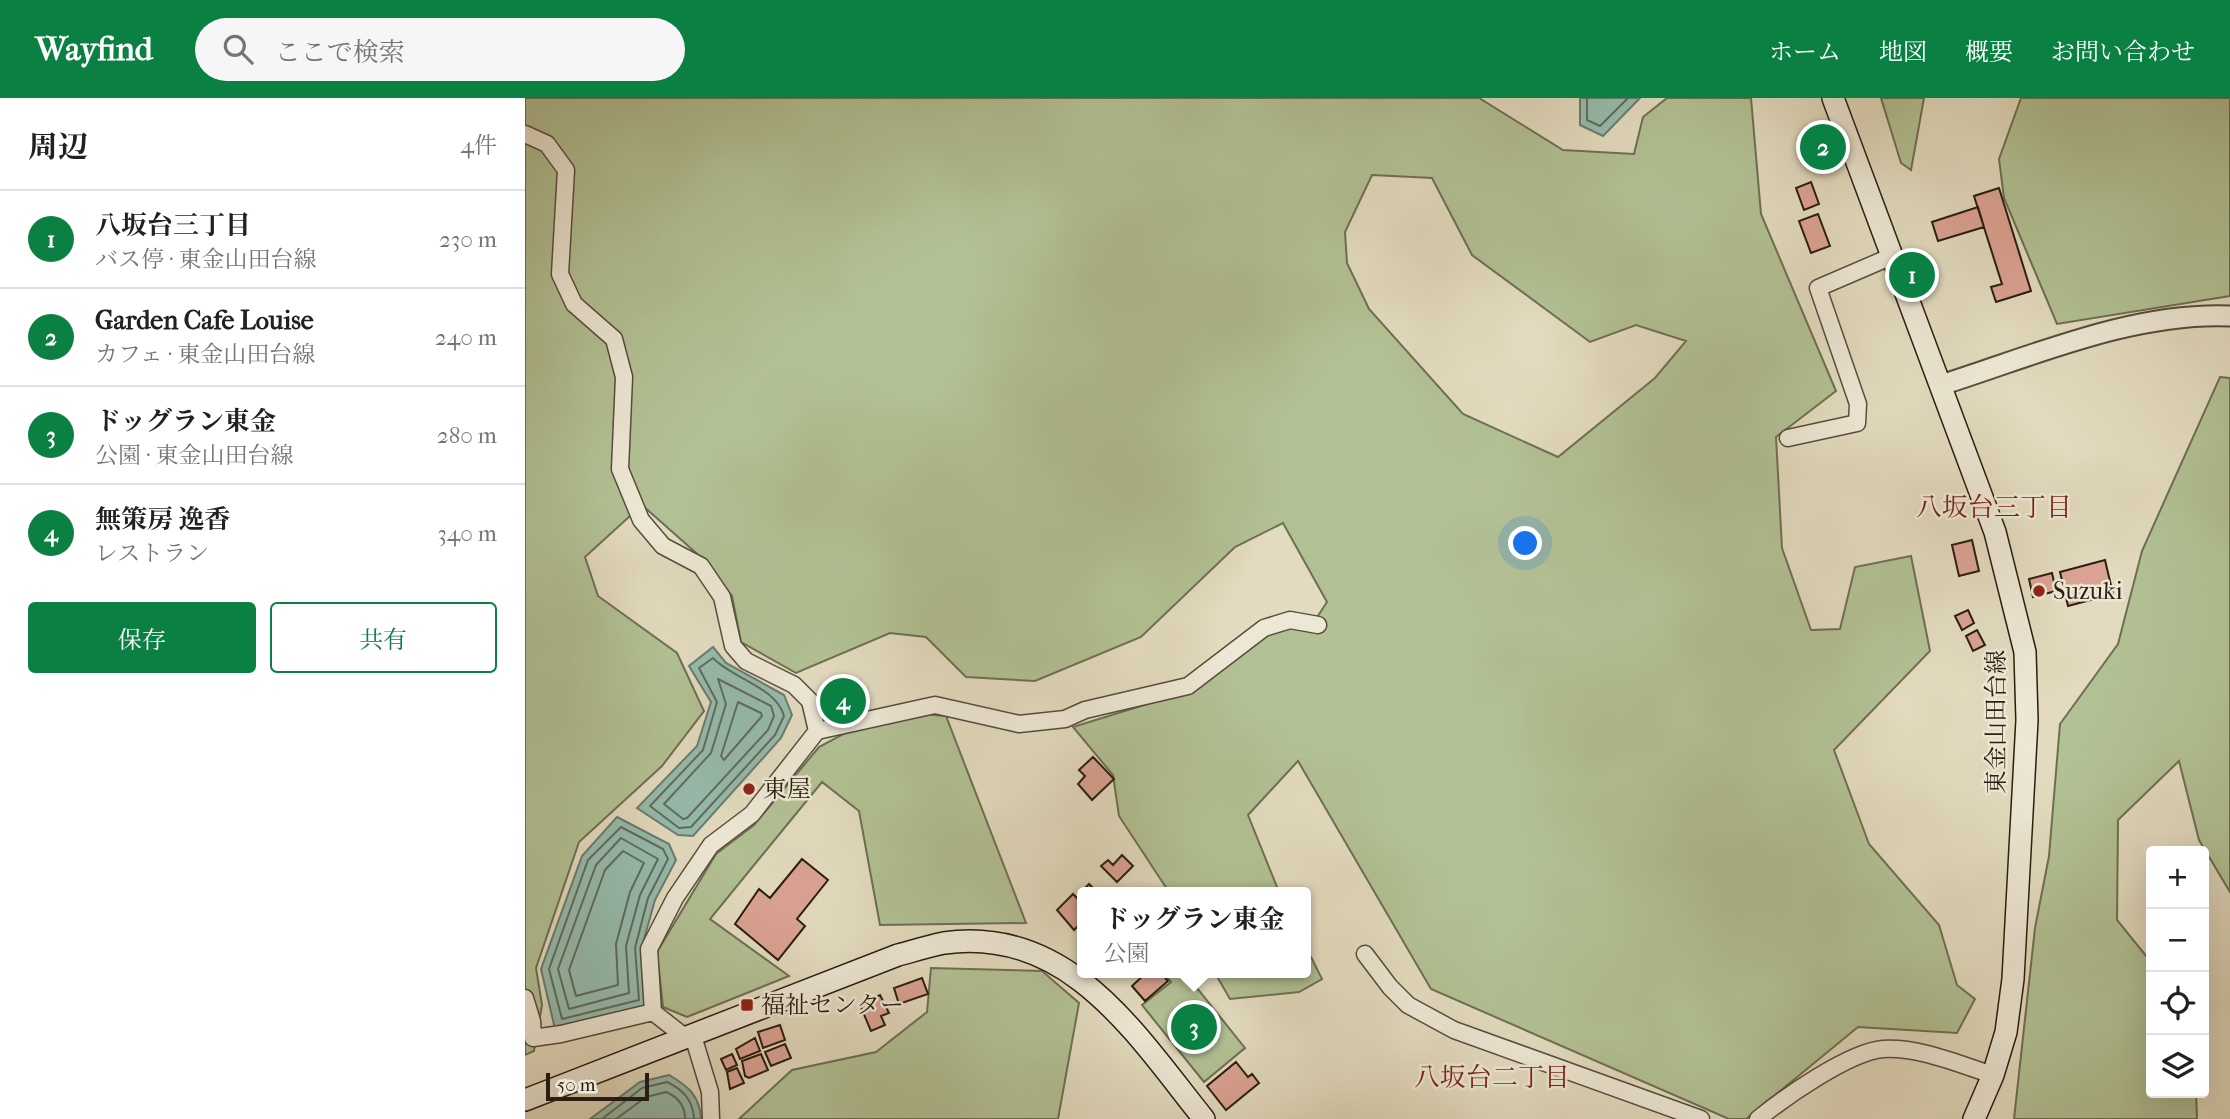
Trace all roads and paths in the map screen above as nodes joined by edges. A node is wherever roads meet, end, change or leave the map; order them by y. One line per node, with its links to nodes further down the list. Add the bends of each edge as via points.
1 (1833, 98): 3 (main road, 東金山田台線)
2 (525, 134): 8 (street, via 548,144 566,170 560,274 575,304 614,339 624,377 620,469 641,520 663,546 701,566 722,597 733,646 747,661 794,685 810,701)
3 (1890, 257): 5 (main road, 東金山田台線); 6 (street, via 1818,288 1859,404 1857,423)
4 (2230, 316): 5 (street, via 2116,330)
5 (1941, 385): 15 (main road, 東金山田台線, via 1995,532 2025,652 2027,720 2013,979 2006,1032)
6 (1788, 438)
7 (1318, 625): 8 (street, via 1290,620 1264,628 1188,686 1085,710 1065,719 1019,724 935,705)
8 (817, 731): 13 (street, via 751,814 711,845 675,898 649,949)
9 (1365, 954): 19 (street, via 1408,1005 1454,1030)
10 (1077, 978): 14 (main road, via 1035,954 998,944 946,943 898,954)
11 (1078, 978): 18 (main road, via 1115,1008)
12 (525, 998): 13 (street, via 533,1038)
13 (653, 1012): 14 (street)
14 (690, 1037): 16 (main road); 17 (street, via 710,1092)
15 (1993, 1075): 20 (street, via 1918,1052 1883,1049 1840,1064 1804,1089 1793,1091); 21 (main road, 東金山田台線)
16 (525, 1100)
17 (711, 1119)
18 (1204, 1119)
19 (1701, 1119)
20 (1758, 1119)
21 (1974, 1119)

